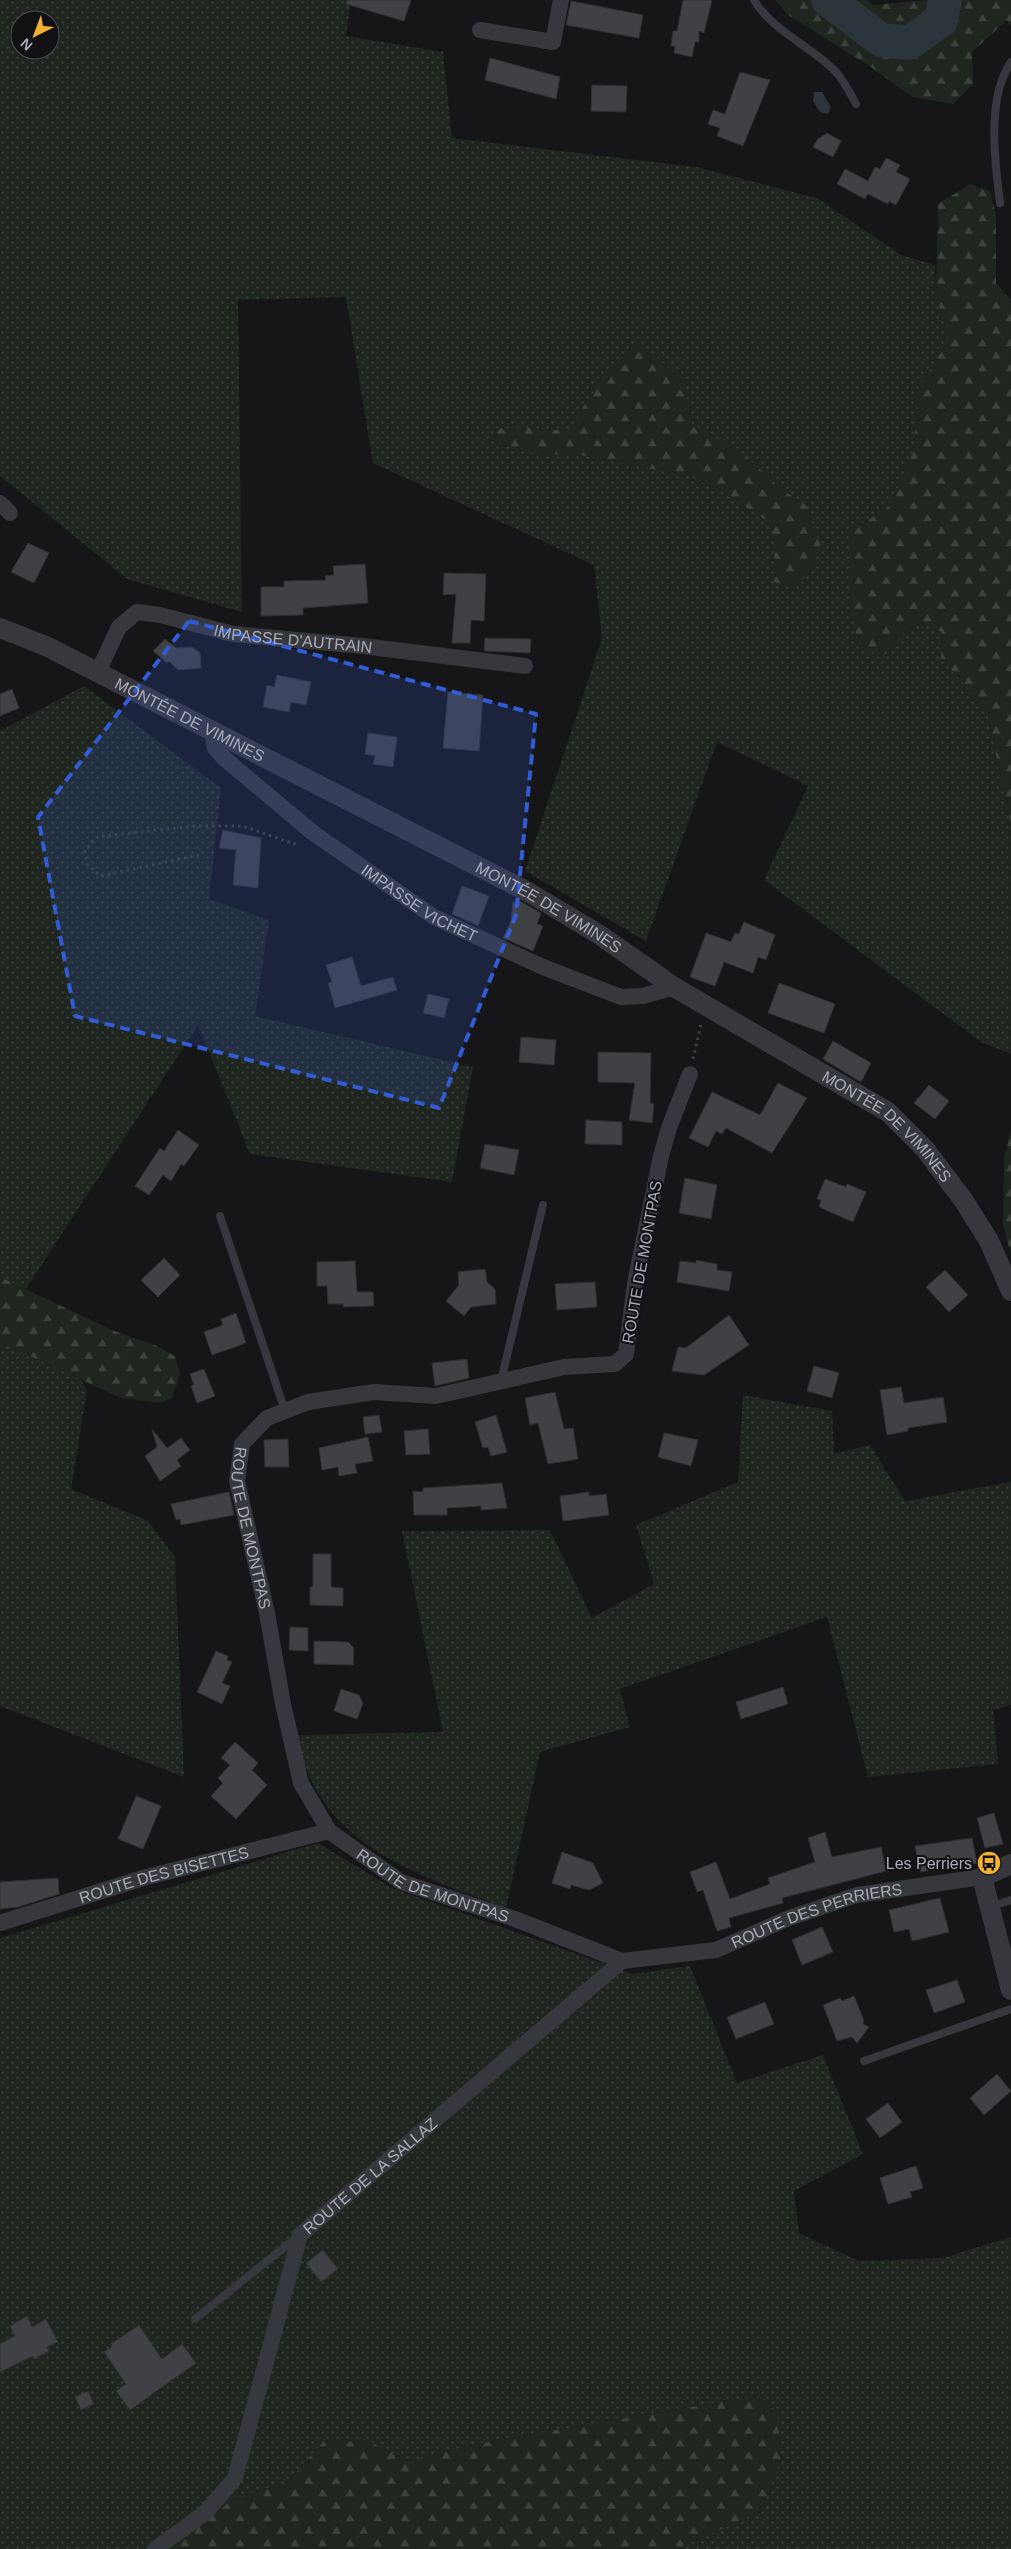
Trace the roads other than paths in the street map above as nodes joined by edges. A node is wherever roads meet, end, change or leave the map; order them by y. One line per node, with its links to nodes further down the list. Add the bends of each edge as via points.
1 (561, 0): 3 (street, via 553,42)
2 (754, 0): 5 (lane, via 779,26 836,72)
3 (480, 30)
4 (1011, 62): 6 (lane, via 995,111 995,162)
5 (856, 104)
6 (1000, 203)
7 (0, 628): 9 (street, MONTÉE DE VIMINES)
8 (524, 666): 9 (street, IMPASSE D'AUTRAIN, via 233,634 137,612 119,627)
9 (98, 672): 10 (street, MONTÉE DE VIMINES)
10 (211, 728): 11 (street, MONTÉE DE VIMINES, via 530,893 600,935); 11 (street, IMPASSE VICHET, via 215,748 225,759 305,826 434,917 543,967 622,997 643,996)
11 (674, 987): 15 (street, MONTÉE DE VIMINES, via 888,1112 940,1168 977,1220)
12 (690, 1074): 16 (street, ROUTE DE MONTPAS, via 661,1156 635,1283 626,1354 615,1364 564,1367)
13 (543, 1204): 16 (lane)
14 (220, 1216): 17 (lane)
15 (1011, 1291)
16 (501, 1382): 17 (street, ROUTE DE MONTPAS, via 436,1396 374,1392 308,1402)
17 (285, 1411): 18 (street, ROUTE DE MONTPAS, via 267,1418 242,1444 237,1481 301,1783)
18 (329, 1831): 23 (street, ROUTE DES BISETTES, via 143,1878); 24 (street, ROUTE DE MONTPAS, via 401,1882 515,1919)
19 (1011, 1864): 20 (street, ROUTE DES PERRIERS)
20 (982, 1876): 22 (street); 24 (street, ROUTE DES PERRIERS, via 857,1895 789,1918 716,1950)
21 (1011, 1900): 22 (lane)
22 (990, 1907): 25 (street)
23 (0, 1923)
24 (622, 1961): 28 (street, ROUTE DE LA SALLAZ)
25 (1011, 1990)
26 (1011, 2009): 27 (lane)
27 (864, 2061)
28 (300, 2235): 29 (lane); 30 (street, ROUTE DE LA SALLAZ, via 235,2478 205,2513)
29 (195, 2319)
30 (155, 2549)

